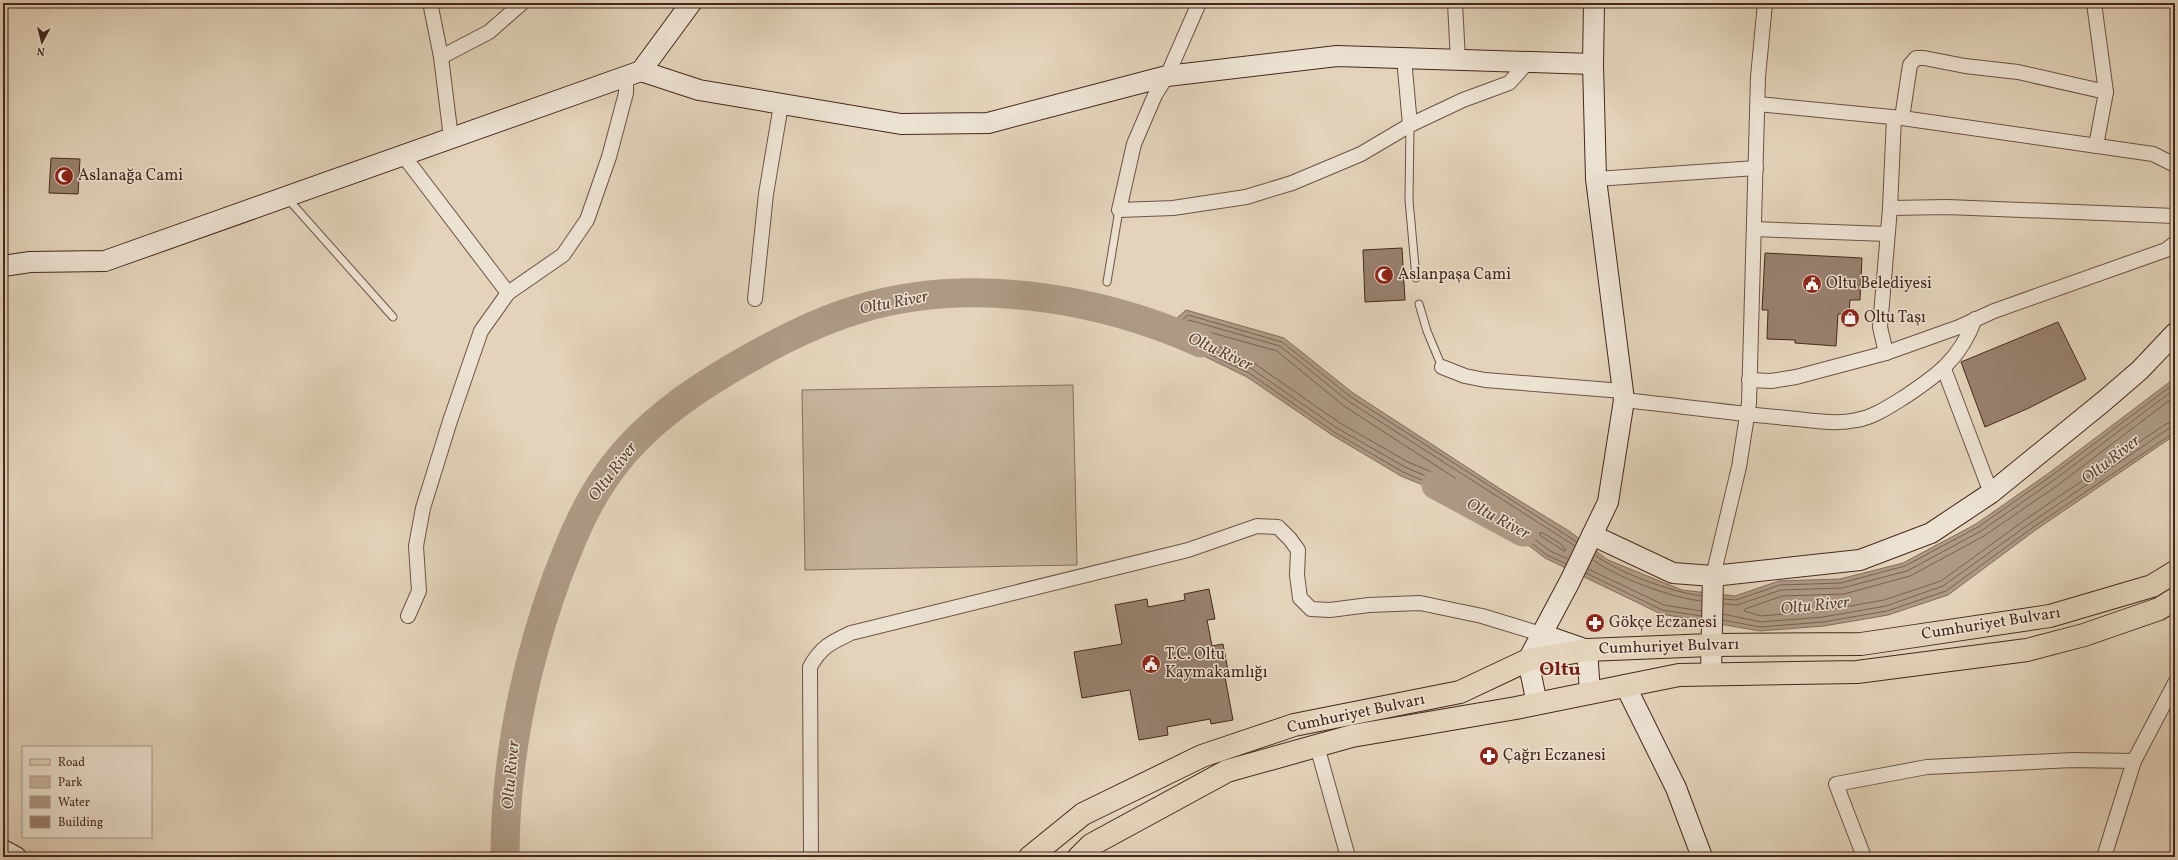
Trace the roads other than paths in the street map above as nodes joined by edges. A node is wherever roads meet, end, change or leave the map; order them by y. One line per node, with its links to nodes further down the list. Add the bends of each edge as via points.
1 (432, 3): 9 (street)
2 (522, 3): 9 (street, via 488,32)
3 (691, 3): 14 (street)
4 (1199, 3): 15 (street)
5 (1455, 3): 11 (street)
6 (1594, 3): 13 (street)
7 (1766, 3): 17 (street)
8 (2094, 3): 16 (street)
9 (441, 57): 21 (street)
10 (1404, 58): 11 (street); 15 (street, via 1337,56); 20 (street)
11 (1458, 60): 12 (street)
12 (1528, 62): 13 (street); 20 (street, via 1509,83)
13 (1593, 64): 26 (street)
14 (634, 73): 18 (street, via 699,90); 21 (street); 37 (street, via 587,220 563,255)
15 (1166, 76): 18 (street, via 988,123 901,124); 29 (street, via 1134,144)
16 (2106, 92): 19 (street, via 2018,72 1964,66 1920,57 1910,65); 22 (street)
17 (1758, 104): 19 (street); 25 (street)
18 (781, 105): 38 (street, via 766,194)
19 (1898, 118): 22 (street); 28 (street)
20 (1410, 124): 29 (street, via 1361,154 1292,183 1246,197 1173,208); 35 (lane, via 1409,200)
21 (451, 138): 23 (street)
22 (2096, 146): 24 (street, via 2153,154)
23 (403, 155): 27 (street); 37 (street)
24 (2175, 165)
25 (1756, 168): 26 (street); 31 (street)
26 (1596, 179): 47 (street)
27 (286, 196): 34 (street, via 105,261 30,262); 40 (lane)
28 (1890, 208): 30 (street, via 1946,207); 32 (street)
29 (1119, 210): 36 (lane)
30 (2175, 216)
31 (1754, 229): 32 (street); 46 (street)
32 (1887, 234): 43 (street, via 1880,327)
33 (2175, 243): 41 (street, via 2166,250)
34 (3, 266)
35 (1416, 278)
36 (1106, 282)
37 (508, 293): 56 (street, via 481,331 423,508 416,546 419,591)
38 (755, 299)
39 (1419, 304): 44 (lane)
40 (393, 317)
41 (1975, 319): 43 (street); 45 (street, via 1963,346)
42 (2175, 333): 49 (street, via 2140,370 2104,402)
43 (1886, 353): 46 (street, via 1796,377 1771,381)
44 (1442, 367): 47 (street, via 1485,380)
45 (1944, 369): 48 (street, via 1885,409 1856,420 1835,422); 49 (street)
46 (1749, 380): 48 (street)
47 (1624, 396): 48 (street); 50 (street, via 1608,502)
48 (1747, 415): 52 (street, via 1739,467)
49 (1991, 493): 52 (street, via 1931,534 1860,560)
50 (1592, 535): 52 (street, via 1673,573); 57 (street)
51 (2175, 572): 53 (main road, Cumhuriyet Bulvarı)
52 (1713, 576): 58 (street)
53 (2152, 586): 54 (street); 58 (main road, Cumhuriyet Bulvarı, via 2050,616 1861,644)
54 (2175, 595)
55 (2175, 599): 61 (main road, Cumhuriyet Bulvarı, via 2159,609 2027,650 1857,672)
56 (408, 616)
57 (1542, 634): 59 (street); 60 (street); 70 (street, via 1482,616 1420,603 1330,610 1311,609 1300,598 1297,575 1298,550 1278,527 1258,526 1188,550 851,633 830,642 818,653 810,667)
58 (1710, 635): 59 (main road, Cumhuriyet Bulvarı); 61 (street)
59 (1587, 650): 60 (main road, Cumhuriyet Bulvarı); 64 (street)
60 (1528, 660): 65 (street); 71 (main road, Cumhuriyet Bulvarı, via 1460,692 1294,726 1202,756 1083,814)
61 (1711, 674): 63 (main road, Cumhuriyet Bulvarı, via 1679,675)
62 (2175, 683): 67 (street)
63 (1625, 685): 64 (main road, Cumhuriyet Bulvarı); 74 (street, via 1676,788)
64 (1590, 692): 65 (main road, Cumhuriyet Bulvarı)
65 (1537, 704): 66 (main road, Cumhuriyet Bulvarı, via 1352,736)
66 (1317, 746): 72 (main road, Cumhuriyet Bulvarı, via 1227,771 1091,845); 73 (street)
67 (2134, 761): 75 (street, via 2073,760 1927,767 1836,784); 76 (street)
68 (3, 850): 69 (street)
69 (16, 857)
70 (811, 857)
71 (1030, 857)
72 (1079, 857)
73 (1348, 857)
74 (1702, 857)
75 (1864, 857)
76 (2104, 857)

